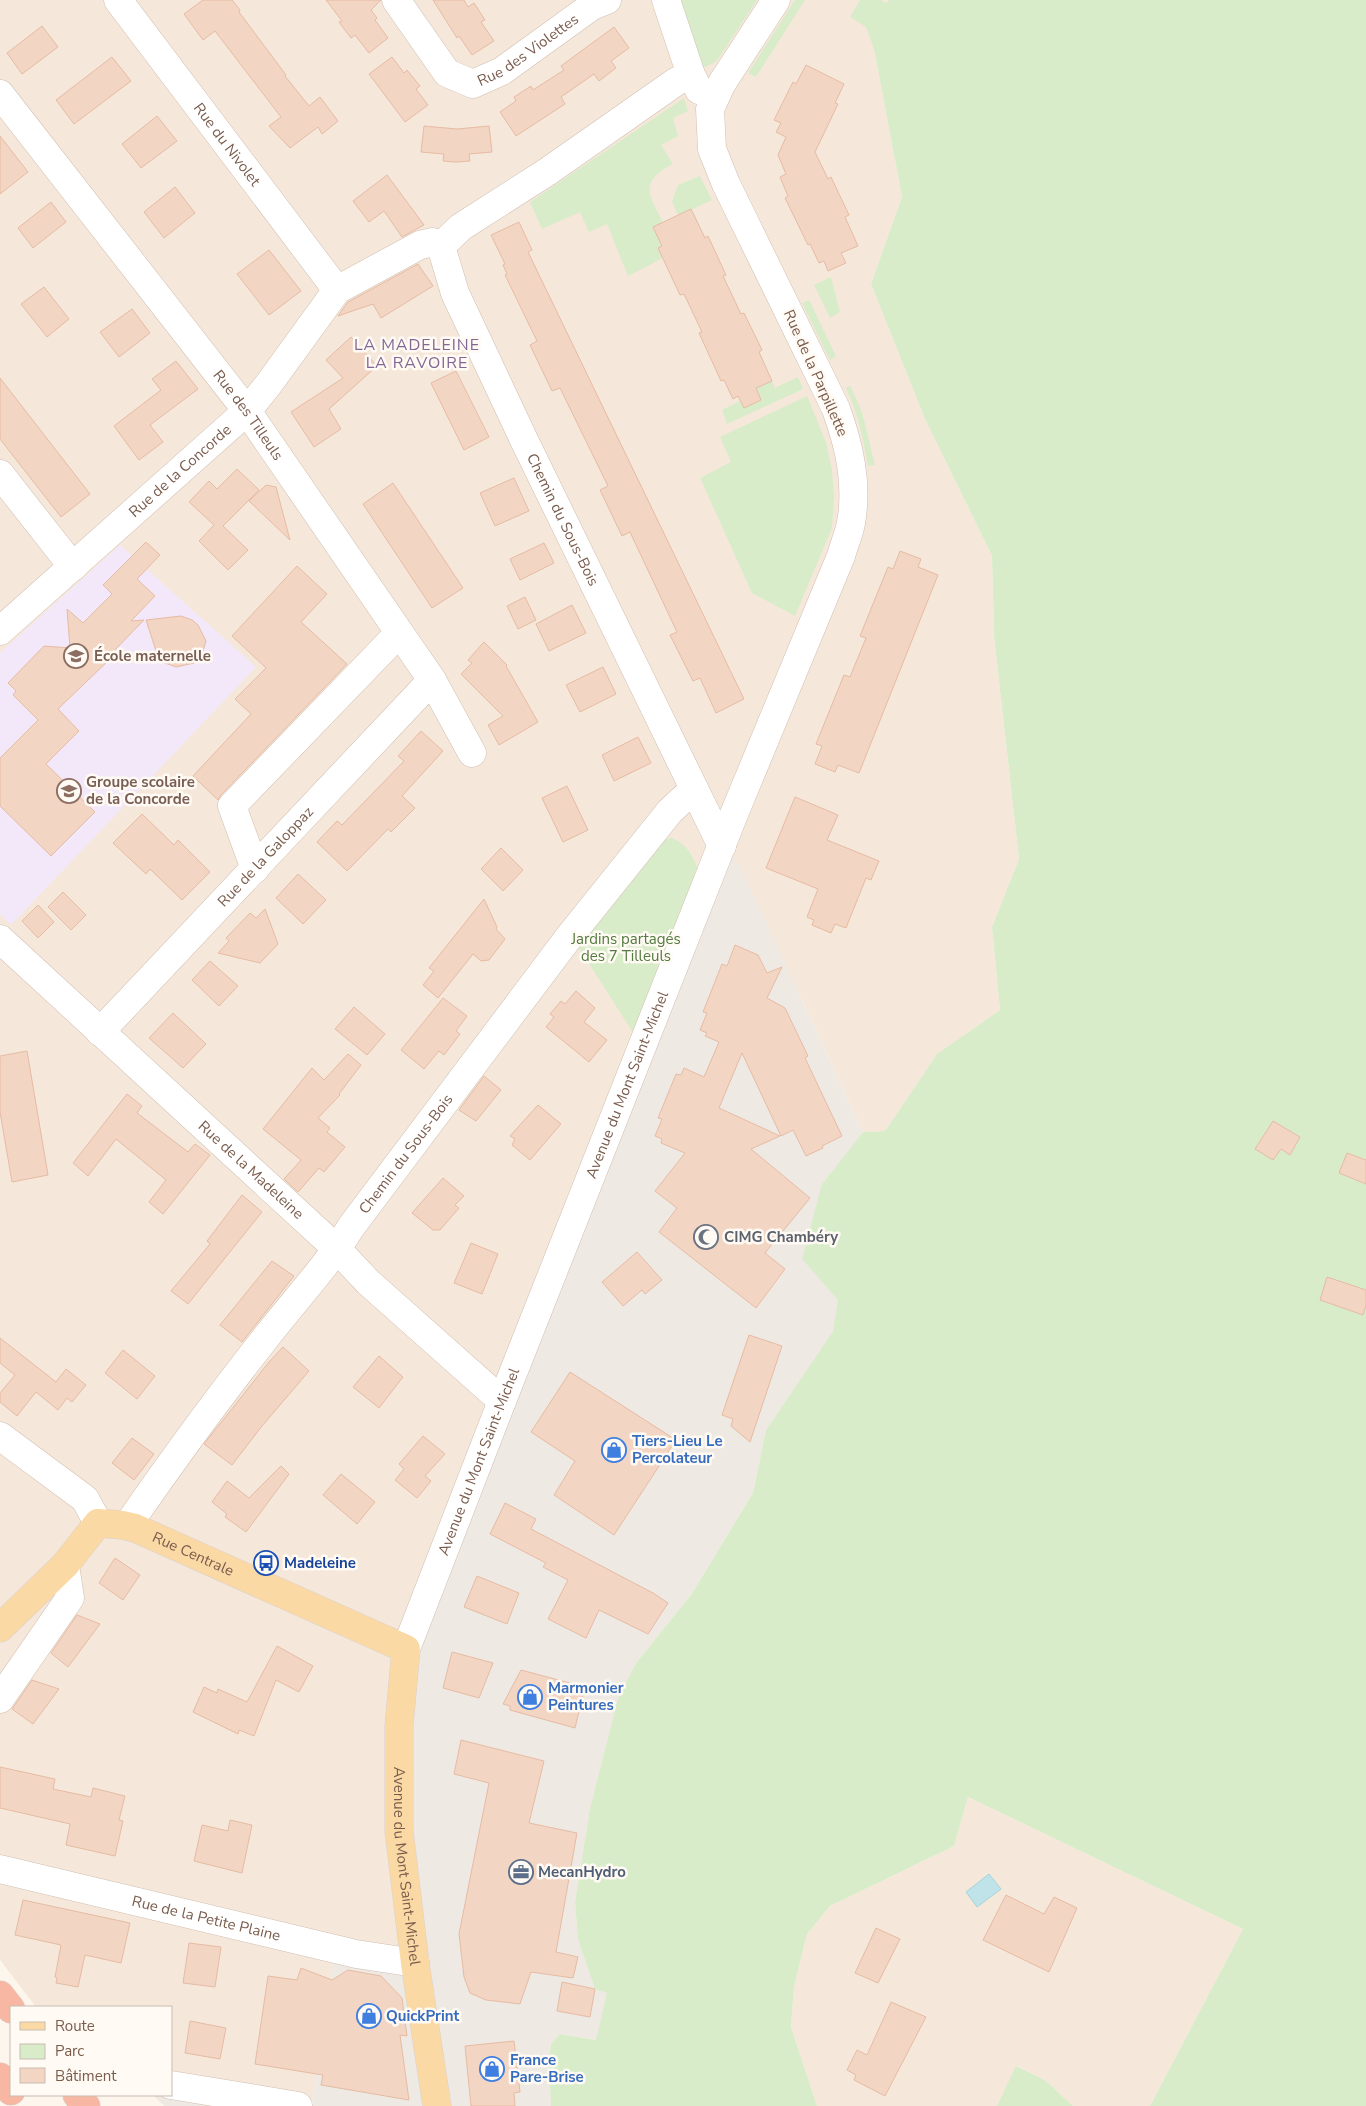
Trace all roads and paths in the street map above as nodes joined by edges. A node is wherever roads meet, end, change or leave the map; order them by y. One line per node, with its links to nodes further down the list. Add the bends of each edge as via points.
1 (118, 0): 10 (street, Rue du Nivolet)
2 (396, 0): 3 (street, Rue des Violettes, via 447,74 473,84 502,71 592,6)
3 (607, 0)
4 (666, 0): 6 (street)
5 (776, 0): 8 (street, Rue de la Parpillette, via 722,83)
6 (691, 75): 8 (street); 9 (street, via 677,81 547,172 461,227)
7 (0, 94): 11 (street, Rue des Tilleuls)
8 (710, 109): 19 (street, Rue de la Parpillette, via 712,149 719,168 836,409 847,440 853,474 851,524 841,556)
9 (440, 246): 10 (street, Rue de la Concorde, via 433,242 420,246); 18 (street, Chemin du Sous-Bois, via 459,302)
10 (338, 290): 11 (street, Rue de la Concorde)
11 (247, 411): 13 (street, Rue de la Concorde); 15 (street, Rue des Tilleuls)
12 (0, 474): 13 (street)
13 (73, 567): 14 (street, Rue de la Concorde)
14 (0, 631)
15 (399, 633): 16 (street, Rue des Tilleuls); 20 (street, via 232,806)
16 (432, 680): 17 (street, Rue des Tilleuls); 20 (street, Rue de la Galoppaz)
17 (472, 753)
18 (694, 789): 19 (street, Chemin du Sous-Bois); 23 (street, Chemin du Sous-Bois, via 670,811 568,936 356,1219)
19 (722, 846): 24 (street, Avenue du Mont Saint-Michel)
20 (255, 869): 22 (street, Rue de la Galoppaz)
21 (0, 940): 22 (street, Rue de la Madeleine)
22 (100, 1032): 23 (street, Rue de la Madeleine)
23 (337, 1249): 24 (street, Rue de la Madeleine, via 368,1282); 27 (street, Chemin du Sous-Bois, via 215,1402)
24 (502, 1401): 30 (street, Avenue du Mont Saint-Michel)
25 (0, 1436): 26 (street, via 85,1499)
26 (98, 1523): 27 (main road, Rue Centrale); 28 (main road)
27 (127, 1526): 30 (main road, Rue Centrale)
28 (65, 1565): 29 (main road); 31 (street, via 70,1598)
29 (0, 1628)
30 (406, 1649): 33 (main road, Avenue du Mont Saint-Michel, via 399,1726 400,1831)
31 (0, 1699)
32 (0, 1869): 33 (street, Rue de la Petite Plaine, via 356,1954)
33 (414, 1962): 42 (main road, Avenue du Mont Saint-Michel)
34 (0, 1995): 35 (highway)
35 (10, 2008)
36 (0, 2077): 38 (highway)
37 (172, 2085): 41 (street)
38 (10, 2090)
39 (78, 2096): 40 (highway)
40 (86, 2106)
41 (298, 2106)
42 (437, 2106)

